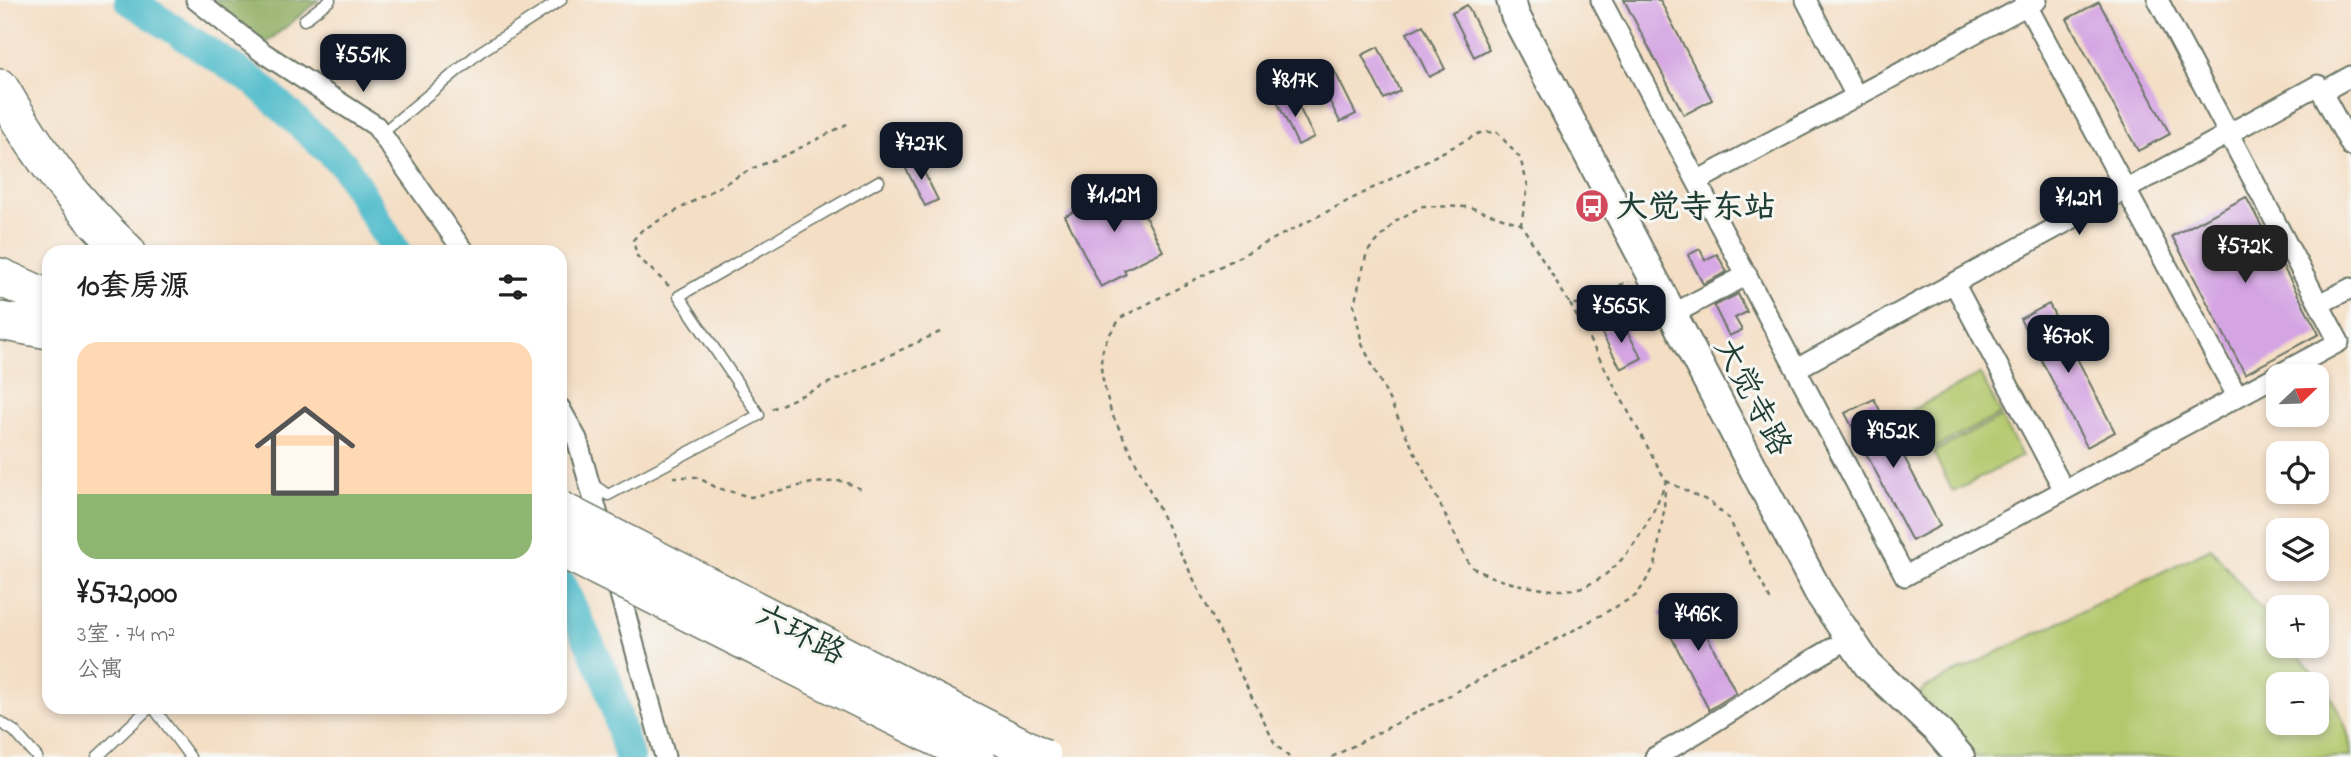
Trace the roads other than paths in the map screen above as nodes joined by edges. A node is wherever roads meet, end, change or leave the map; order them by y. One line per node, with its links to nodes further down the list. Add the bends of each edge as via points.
1 (196, 0): 15 (street, via 262,52 376,126)
2 (330, 0): 9 (lane)
3 (561, 0): 15 (lane, via 480,52)
4 (1511, 0): 30 (main road, 大觉寺路)
5 (1601, 0): 18 (street)
6 (1805, 0): 13 (street)
7 (2158, 0): 14 (street)
8 (2029, 2): 13 (street); 19 (street)
9 (304, 20)
10 (2351, 76): 12 (street)
11 (0, 88): 20 (highway, via 55,174)
12 (2322, 92): 14 (street, via 2318,85); 16 (street)
13 (1856, 96): 18 (street)
14 (2228, 133): 19 (street); 29 (street)
15 (381, 134): 21 (street)
16 (2351, 146)
17 (878, 181): 36 (lane, via 679,296 759,415 608,495)
18 (1697, 181): 24 (street)
19 (2126, 189): 26 (street); 34 (street)
20 (119, 245)
21 (459, 245)
22 (0, 251): 23 (highway)
23 (42, 269)
24 (1747, 275): 30 (street); 33 (street)
25 (0, 277): 28 (highway)
26 (1954, 283): 33 (street); 37 (street)
27 (2351, 288): 29 (street)
28 (42, 296)
29 (2319, 304): 34 (street, via 2339,342)
30 (1671, 316): 40 (main road, 大觉寺路, via 1819,593)
31 (0, 321): 32 (highway)
32 (42, 329)
33 (1796, 369): 37 (street, via 1905,576)
34 (2238, 396): 37 (street)
35 (567, 421): 36 (street)
36 (588, 480): 47 (street)
37 (2064, 490)
38 (567, 514): 49 (highway, 六环路, bridge)
39 (567, 552): 48 (highway, 六环路, bridge)
40 (1849, 639): 50 (street); 51 (main road, 大觉寺路, via 1868,665)
41 (143, 714): 45 (lane)
42 (156, 714): 46 (lane)
43 (0, 722): 44 (lane)
44 (37, 757)
45 (97, 757)
46 (190, 757)
47 (665, 757)
48 (976, 757)
49 (1042, 757)
50 (1655, 757)
51 (1960, 757)

